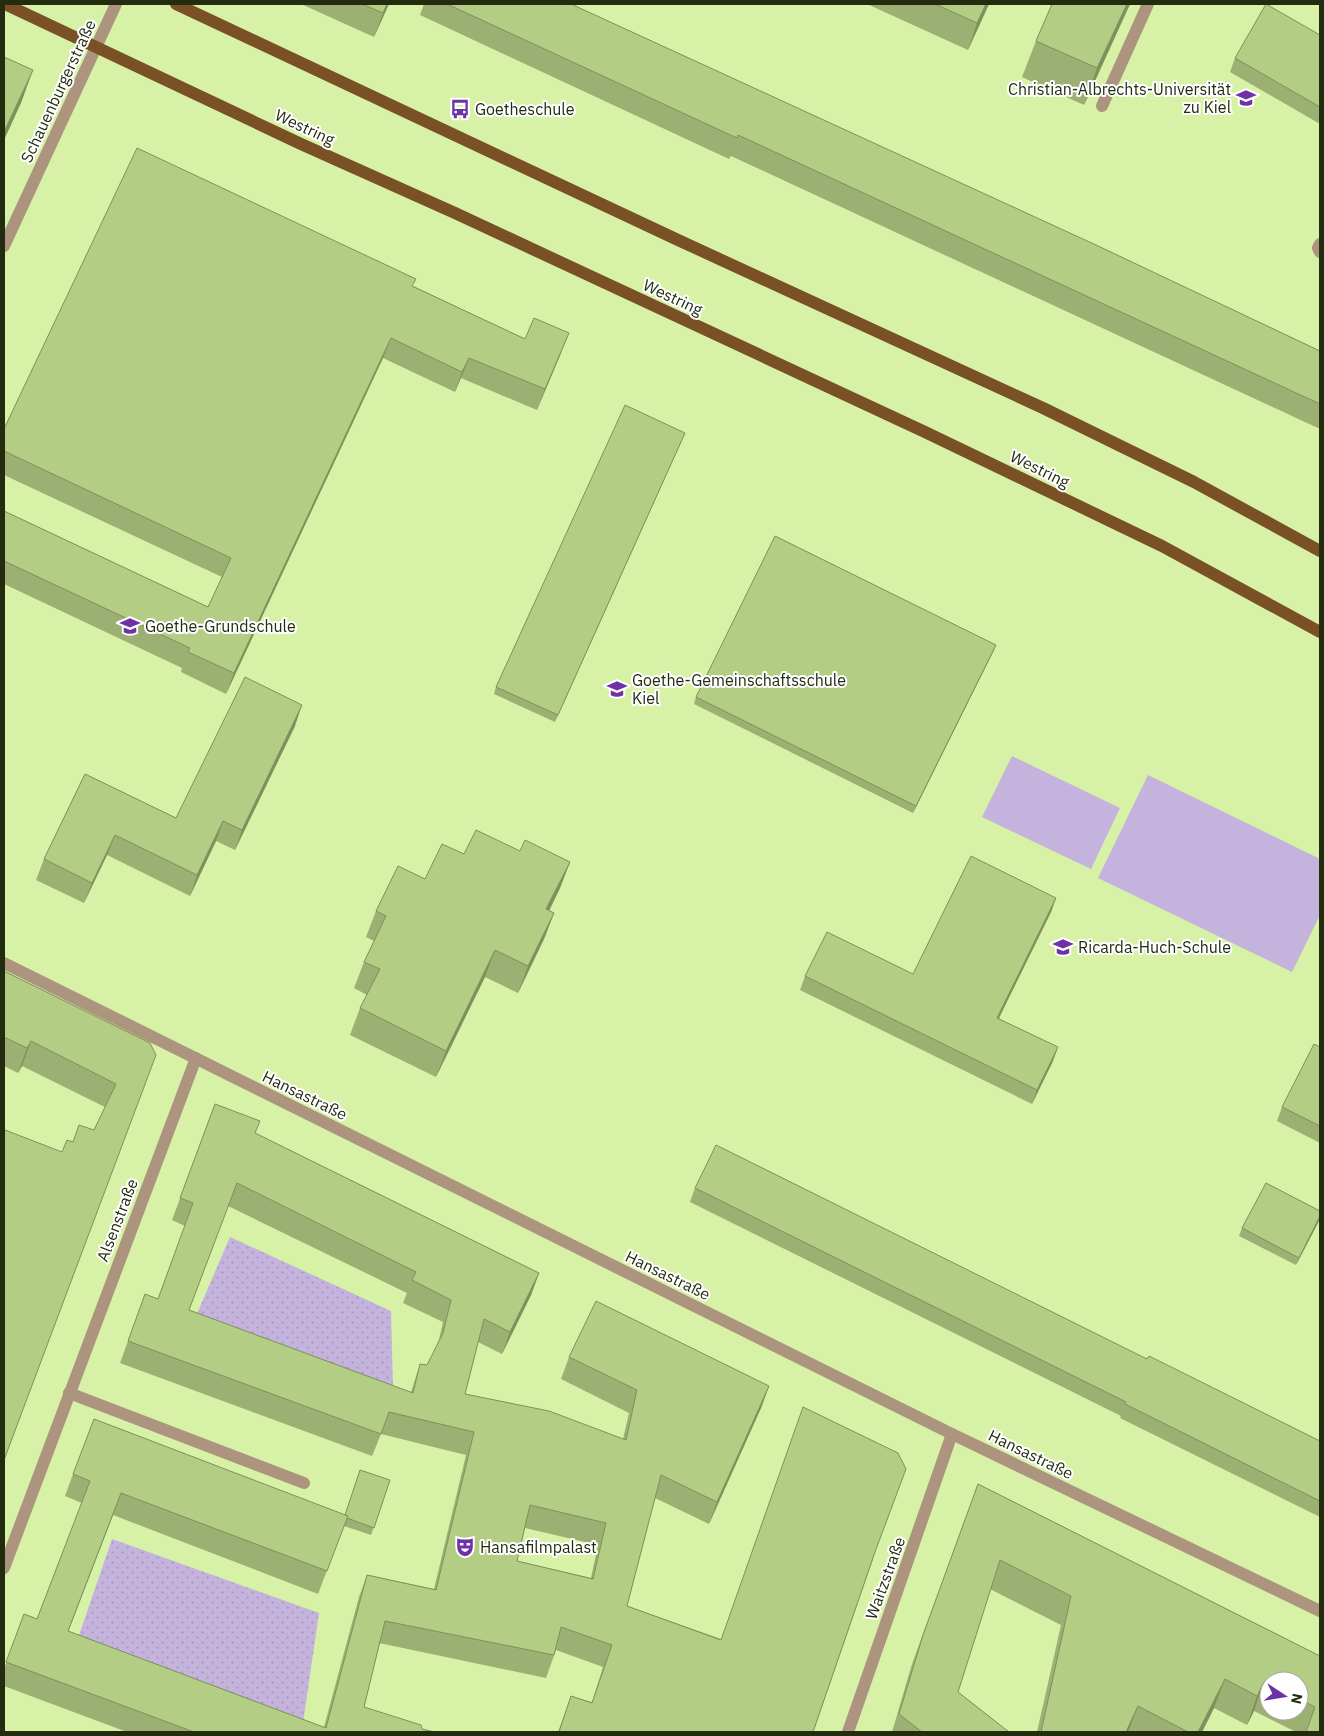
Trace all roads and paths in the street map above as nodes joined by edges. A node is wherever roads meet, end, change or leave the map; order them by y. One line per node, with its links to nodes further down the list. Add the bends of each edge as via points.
1 (6, 4): 5 (main road, Westring)
2 (116, 4): 5 (street, Schauenburgerstraße)
3 (176, 4): 10 (main road, via 1043,408 1194,482)
4 (1148, 4): 6 (street)
5 (96, 46): 8 (street, Schauenburgerstraße); 11 (main road, Westring, via 925,432 1162,546)
6 (1102, 106)
7 (1320, 244): 9 (street)
8 (4, 246)
9 (1320, 252)
10 (1320, 551)
11 (1320, 632)
12 (4, 963): 13 (street, Hansastraße)
13 (196, 1058): 14 (street, Alsenstraße); 15 (street, Hansastraße)
14 (68, 1393): 16 (street); 17 (street, Alsenstraße)
15 (952, 1434): 18 (street, Hansastraße); 19 (street, Waitzstraße)
16 (304, 1483)
17 (4, 1568)
18 (1320, 1611)
19 (848, 1732)

